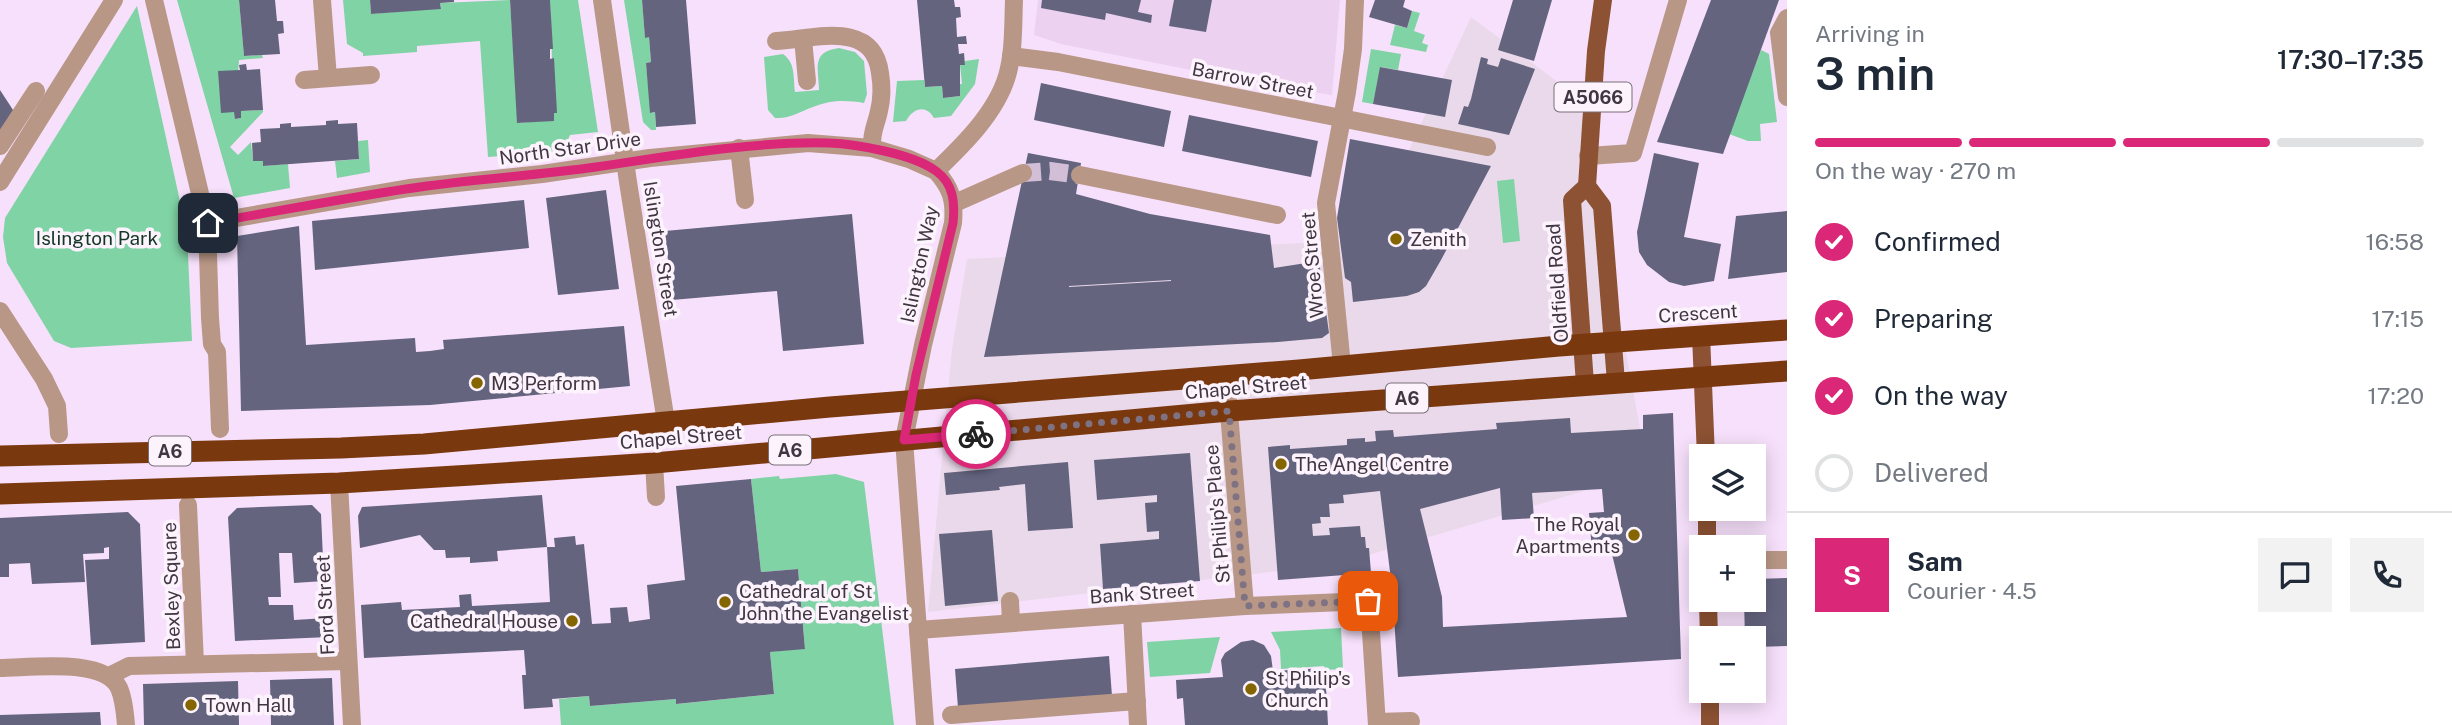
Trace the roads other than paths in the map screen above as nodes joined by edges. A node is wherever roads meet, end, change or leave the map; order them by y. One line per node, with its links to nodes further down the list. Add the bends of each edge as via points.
1 (114, 0): 29 (street)
2 (154, 0): 34 (street)
3 (322, 0): 14 (street)
4 (602, 0): 25 (street, Islington Street)
5 (1014, 0): 12 (street)
6 (1355, 0): 19 (street, Wroe Street)
7 (1603, 0): 24 (main road, Oldfield Road / A5066)
8 (1678, 0): 24 (street, via 1633,153)
9 (1787, 18): 18 (street, via 1779,33)
10 (803, 39): 11 (street); 16 (street); 23 (street, via 849,36 871,46 881,82)
11 (776, 41)
12 (1011, 56): 19 (street, Barrow Street); 26 (street, via 1006,78 986,114)
13 (370, 75): 14 (street)
14 (328, 78): 15 (street)
15 (304, 80)
16 (807, 81)
17 (36, 91): 20 (street)
18 (1787, 97)
19 (1342, 120): 21 (street, Barrow Street); 40 (street, Wroe Street, via 1326,203)
20 (0, 146)
21 (1488, 146)
22 (739, 148): 23 (street, North Star Drive, via 808,143); 25 (street, North Star Drive); 31 (street)
23 (872, 148): 26 (street, North Star Drive)
24 (1588, 156): 30 (main road, Oldfield Road / A5066)
25 (625, 162): 34 (street, North Star Drive, via 409,188); 48 (street, Islington Street)
26 (936, 171): 32 (street, Islington Way, via 949,185)
27 (1023, 173): 32 (street)
28 (1080, 175): 33 (street)
29 (0, 182)
30 (1587, 186): 38 (main road, Oldfield Road / A5066, via 1602,206); 39 (main road, Oldfield Road / A5066, via 1572,200)
31 (745, 200)
32 (955, 203): 46 (street, Islington Way)
33 (1277, 215)
34 (208, 223): 49 (street, via 209,307 212,344 217,352)
35 (0, 311): 50 (street, via 57,406)
36 (1787, 330): 37 (highway, Crescent / A6)
37 (1701, 335): 38 (highway, Crescent / A6); 42 (main road)
38 (1613, 342): 39 (highway, Chapel Street / A6); 44 (main road, Oldfield Road / A5066)
39 (1582, 344): 40 (highway, Chapel Street / A6); 45 (main road, Oldfield Road / A5066)
40 (1342, 366): 43 (highway, Chapel Street / A6)
41 (1787, 370): 42 (highway, A6)
42 (1704, 375): 44 (highway, A6); 52 (main road)
43 (1226, 376): 46 (highway, Chapel Street / A6); 47 (street, St Philip's Place)
44 (1616, 382): 45 (highway, Chapel Street / A6)
45 (1585, 384): 47 (highway, Chapel Street / A6)
46 (911, 400): 48 (highway, Chapel Street / A6); 51 (street, Islington Way)
47 (1229, 411): 51 (highway, Chapel Street / A6); 62 (street, St Philip's Place)
48 (666, 422): 53 (highway, Chapel Street / A6, via 341,448)
49 (220, 429)
50 (59, 434)
51 (904, 440): 54 (highway, Chapel Street / A6); 65 (street, Islington Way)
52 (1706, 444)
53 (0, 456)
54 (654, 463): 55 (highway, Chapel Street / A6); 57 (street)
55 (340, 483): 56 (highway, Chapel Street / A6); 66 (street, Ford Street)
56 (0, 494)
57 (656, 497)
58 (188, 505): 67 (street, Bexley Square)
59 (1766, 559): 60 (street)
60 (1787, 560)
61 (1010, 601): 64 (street)
62 (1245, 606): 63 (street, Bank Street); 74 (street, Bank Street, via 1368,601)
63 (1132, 614): 64 (street, Bank Street); 70 (street)
64 (1011, 623): 65 (street, Bank Street)
65 (918, 631): 77 (street, Islington Way)
66 (348, 661): 67 (street); 76 (street, Ford Street)
67 (195, 664): 69 (street, via 129,666)
68 (0, 668): 69 (street, via 73,667)
69 (109, 676): 75 (street, via 118,686)
70 (1137, 701): 72 (street); 78 (street)
71 (1710, 703): 79 (main road)
72 (951, 715)
73 (1411, 721): 74 (street)
74 (1377, 724)
75 (126, 725)
76 (352, 725)
77 (925, 725)
78 (1138, 725)
79 (1710, 725)

